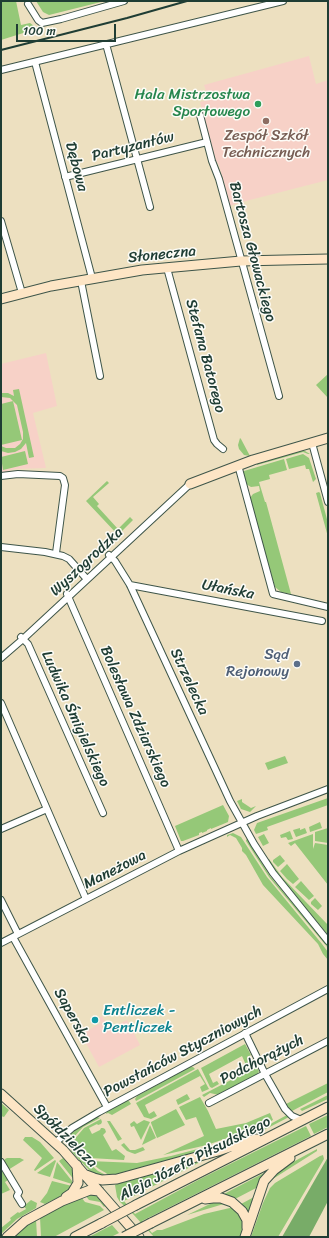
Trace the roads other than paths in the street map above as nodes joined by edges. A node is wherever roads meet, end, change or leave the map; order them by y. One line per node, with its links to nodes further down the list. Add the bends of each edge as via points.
1 (124, 1): 3 (street, via 42,23)
2 (282, 1): 4 (street)
3 (28, 4)
4 (106, 44): 5 (street); 9 (street)
5 (35, 62): 6 (street); 10 (street, Dębowa)
6 (1, 70)
7 (200, 115): 8 (street, Bartosza Głowackiego)
8 (207, 142): 9 (street, Partyzantów); 14 (street, Bartosza Głowackiego)
9 (137, 159): 10 (street, Partyzantów); 11 (street)
10 (65, 177): 16 (street, Dębowa)
11 (150, 207)
12 (1, 221): 18 (street)
13 (328, 259): 14 (main road, Słoneczna)
14 (241, 261): 15 (main road, Słoneczna); 21 (street, Bartosza Głowackiego)
15 (167, 268): 16 (main road, Słoneczna); 24 (street, Stefana Batorego, via 214,440)
16 (92, 278): 17 (main road, Słoneczna)
17 (81, 281): 18 (main road, Słoneczna); 20 (street)
18 (22, 293): 19 (main road, Słoneczna)
19 (1, 299)
20 (100, 376)
21 (278, 396)
22 (328, 438): 23 (main road)
23 (312, 443): 25 (main road); 28 (street)
24 (223, 449)
25 (238, 465): 27 (main road); 35 (street, via 273,594)
26 (1, 476): 30 (street, via 60,476 65,485)
27 (190, 484): 31 (street, Wyszogrodzka)
28 (328, 502)
29 (1, 547): 30 (street)
30 (56, 554): 32 (street, via 67,557)
31 (110, 556): 33 (street, Strzelecka); 34 (street, Wyszogrodzka)
32 (85, 577)
33 (130, 584): 36 (street, Ułańska); 43 (street, Strzelecka)
34 (68, 596): 37 (street, Wyszogrodzka); 45 (street, Bolesława Zdziarskiego)
35 (328, 607)
36 (322, 621)
37 (22, 638): 38 (street, Wyszogrodzka); 42 (street, Ludwika Śmigielskiego, via 28,644)
38 (1, 658)
39 (1, 703): 41 (street)
40 (328, 789): 43 (street)
41 (47, 809): 44 (street); 46 (street)
42 (103, 813)
43 (242, 822): 45 (street, Maneżowa); 49 (street, Strzelecka, via 273,873)
44 (1, 829)
45 (179, 851): 46 (street, Maneżowa)
46 (86, 899): 48 (street, Maneżowa)
47 (1, 900): 48 (street, Saperska)
48 (15, 935): 50 (street, Maneżowa); 58 (street, Saperska)
49 (328, 941)
50 (1, 943)
51 (328, 989): 52 (street, Powstańców Styczniowych)
52 (245, 1033): 54 (street); 58 (street, Powstańców Styczniowych)
53 (328, 1041): 54 (street, Podchorążych)
54 (265, 1074): 56 (street, Podchorążych); 59 (street, via 285,1110)
55 (1, 1094): 62 (main road, Spółdzielcza)
56 (209, 1103)
57 (328, 1107): 59 (main road, Aleja Józefa Piłsudskiego)
58 (107, 1108): 62 (street, Powstańców Styczniowych, via 72,1128)
59 (301, 1120): 61 (main road, Aleja Józefa Piłsudskiego)
60 (328, 1134): 63 (main road)
61 (270, 1136): 67 (main road); 75 (main road, Aleja Józefa Piłsudskiego, bridge)
62 (55, 1143): 65 (main road, Spółdzielcza)
63 (310, 1143): 71 (main road); 73 (main road, via 267,1177)
64 (1, 1162): 72 (street, via 19,1192 17,1196)
65 (77, 1165): 66 (main road, Spółdzielcza); 70 (main road, via 78,1183 72,1193)
66 (84, 1174): 67 (main road, via 98,1179); 68 (main road, Spółdzielcza)
67 (117, 1179): 69 (main road, via 108,1188)
68 (99, 1191): 69 (main road, Spółdzielcza); 70 (main road, via 90,1190)
69 (107, 1200): 77 (main road, Spółdzielcza); 78 (main road, Spółdzielcza)
70 (62, 1201): 74 (main road, via 25,1221)
71 (196, 1201): 73 (main road, via 213,1198 232,1202 242,1211 247,1220); 76 (main road, bridge)
72 (22, 1204)
73 (247, 1228): 79 (main road)
74 (7, 1237)
75 (75, 1237)
76 (124, 1237)
77 (139, 1237)
78 (146, 1237)
79 (244, 1237)

